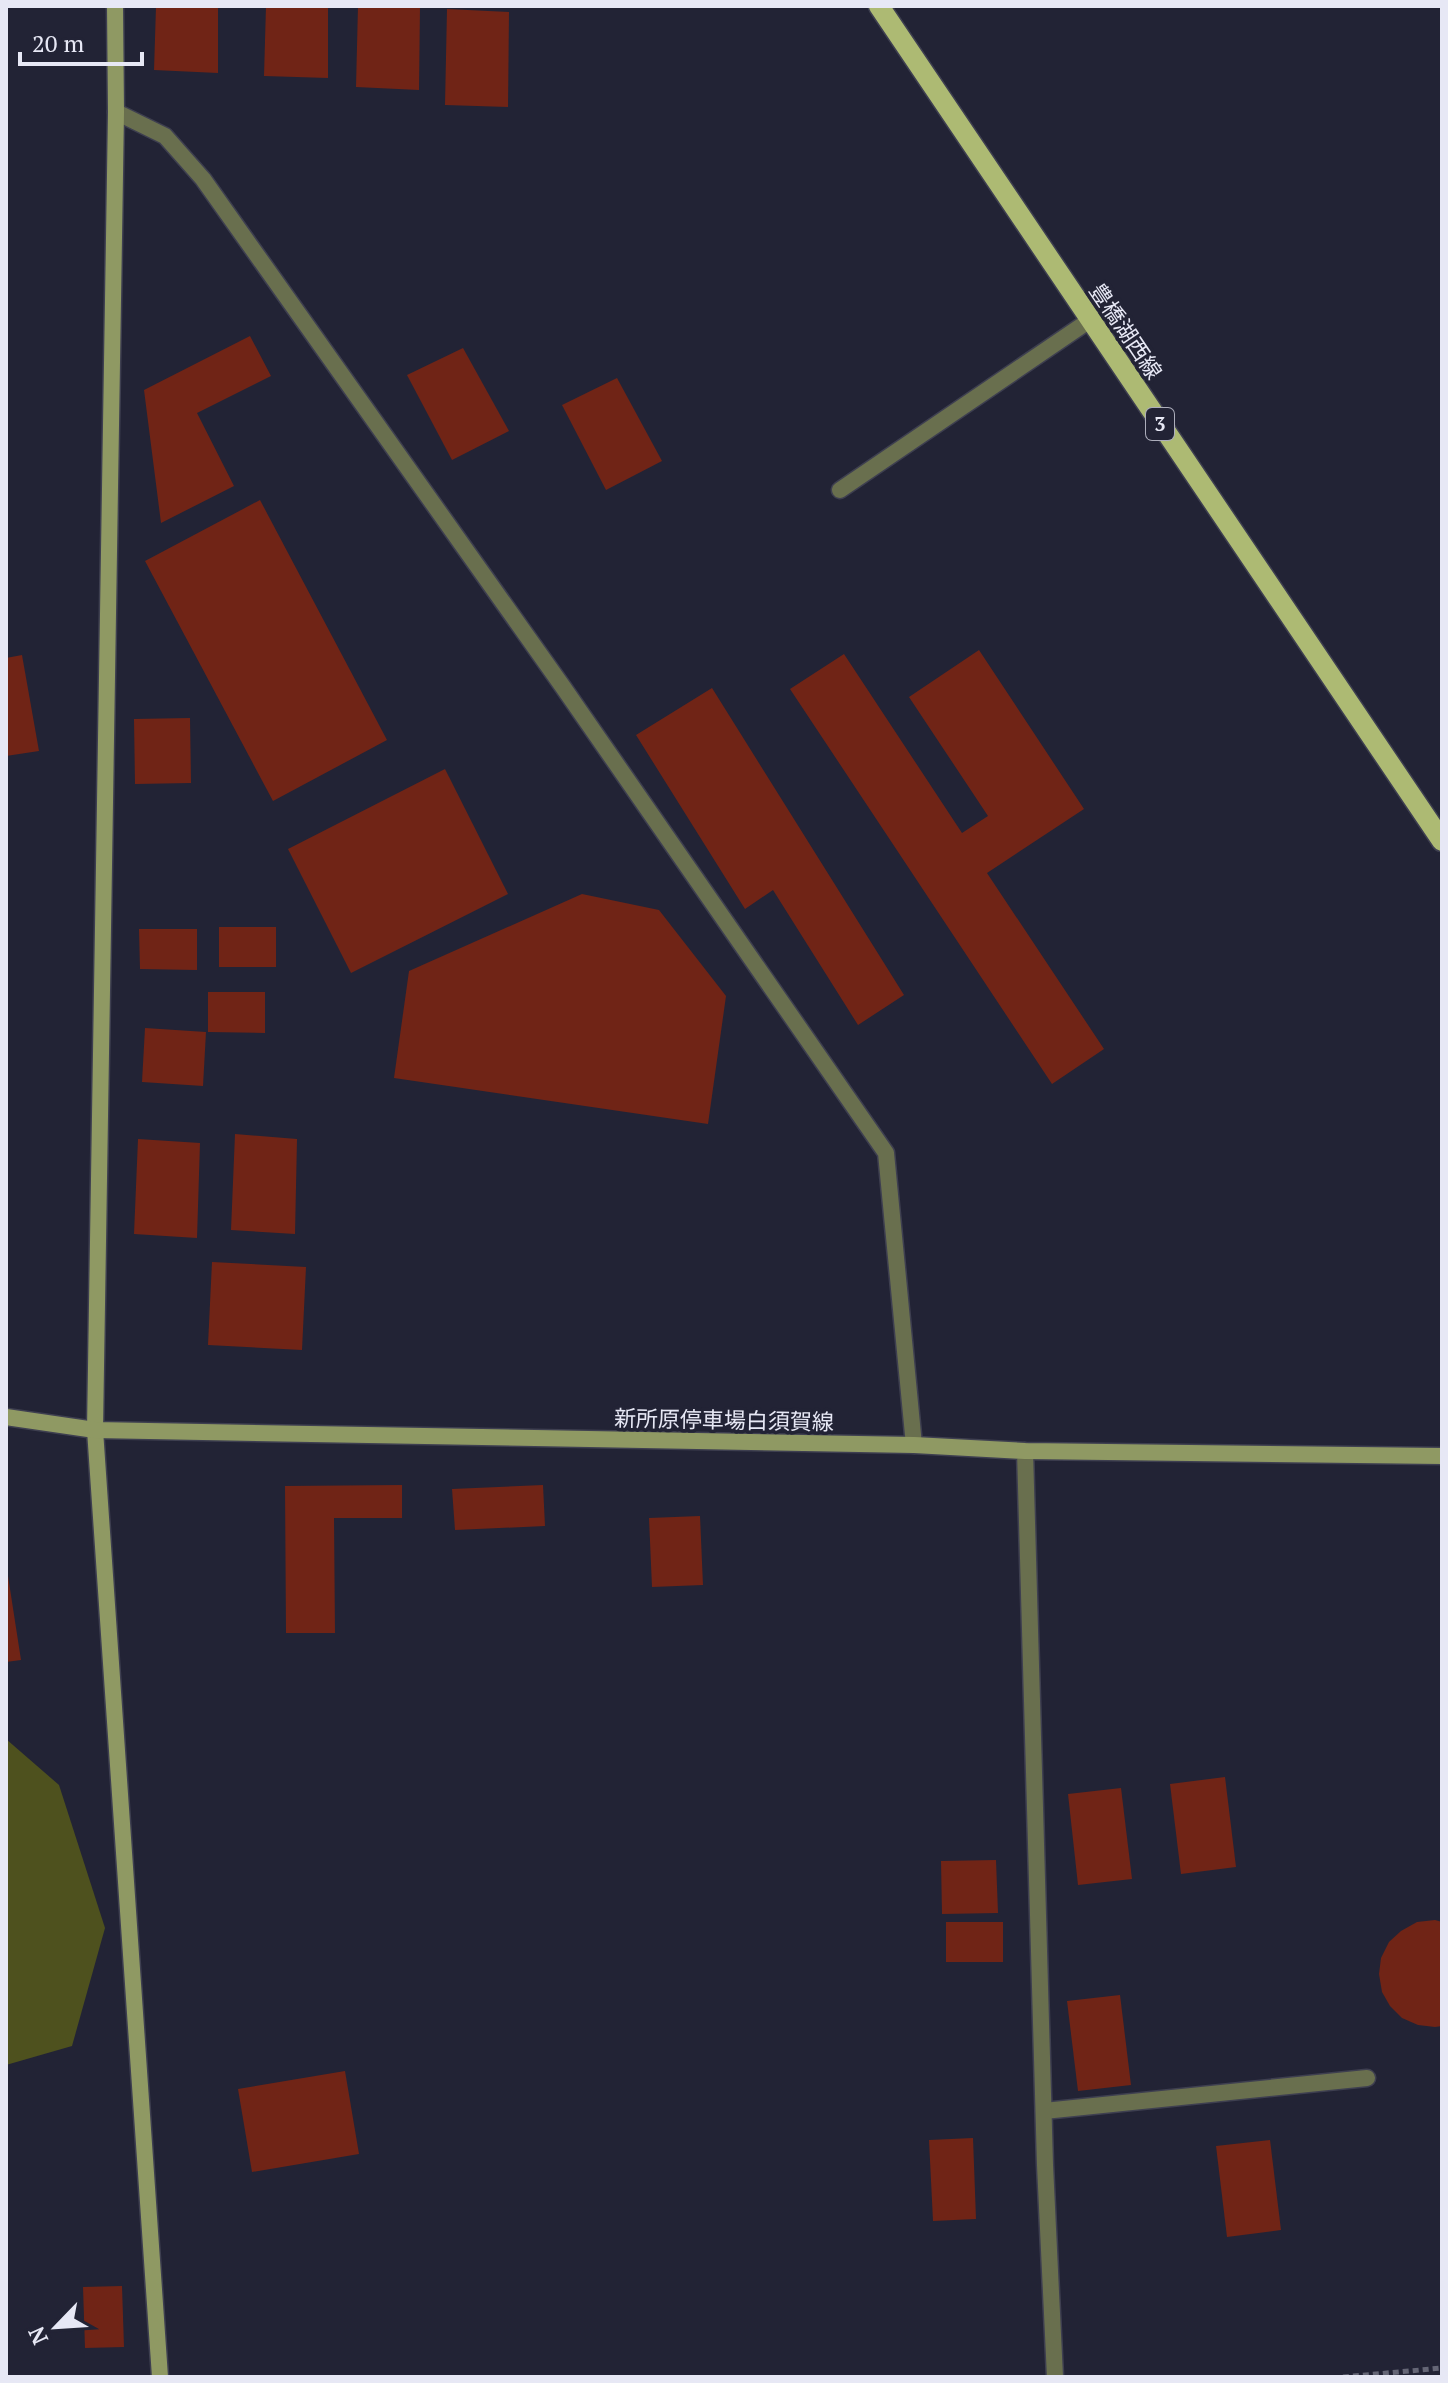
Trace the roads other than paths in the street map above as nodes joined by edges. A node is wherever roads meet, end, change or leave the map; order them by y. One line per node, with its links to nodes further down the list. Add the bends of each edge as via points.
1 (115, 6): 3 (street)
2 (879, 6): 4 (main road, 豊橋湖西線 / 3)
3 (116, 112): 8 (street); 9 (street, via 165,136 203,179 886,1153)
4 (1090, 320): 5 (street); 6 (main road, 豊橋湖西線 / 3)
5 (840, 490)
6 (1442, 841)
7 (6, 1417): 8 (street, 新所原停車場白須賀線)
8 (95, 1430): 9 (street, 新所原停車場白須賀線); 14 (street)
9 (914, 1445): 10 (street, 新所原停車場白須賀線)
10 (1025, 1451): 11 (street, 新所原停車場白須賀線); 13 (street)
11 (1442, 1456)
12 (1367, 2078): 13 (street)
13 (1044, 2111): 15 (street)
14 (160, 2377)
15 (1055, 2377)

